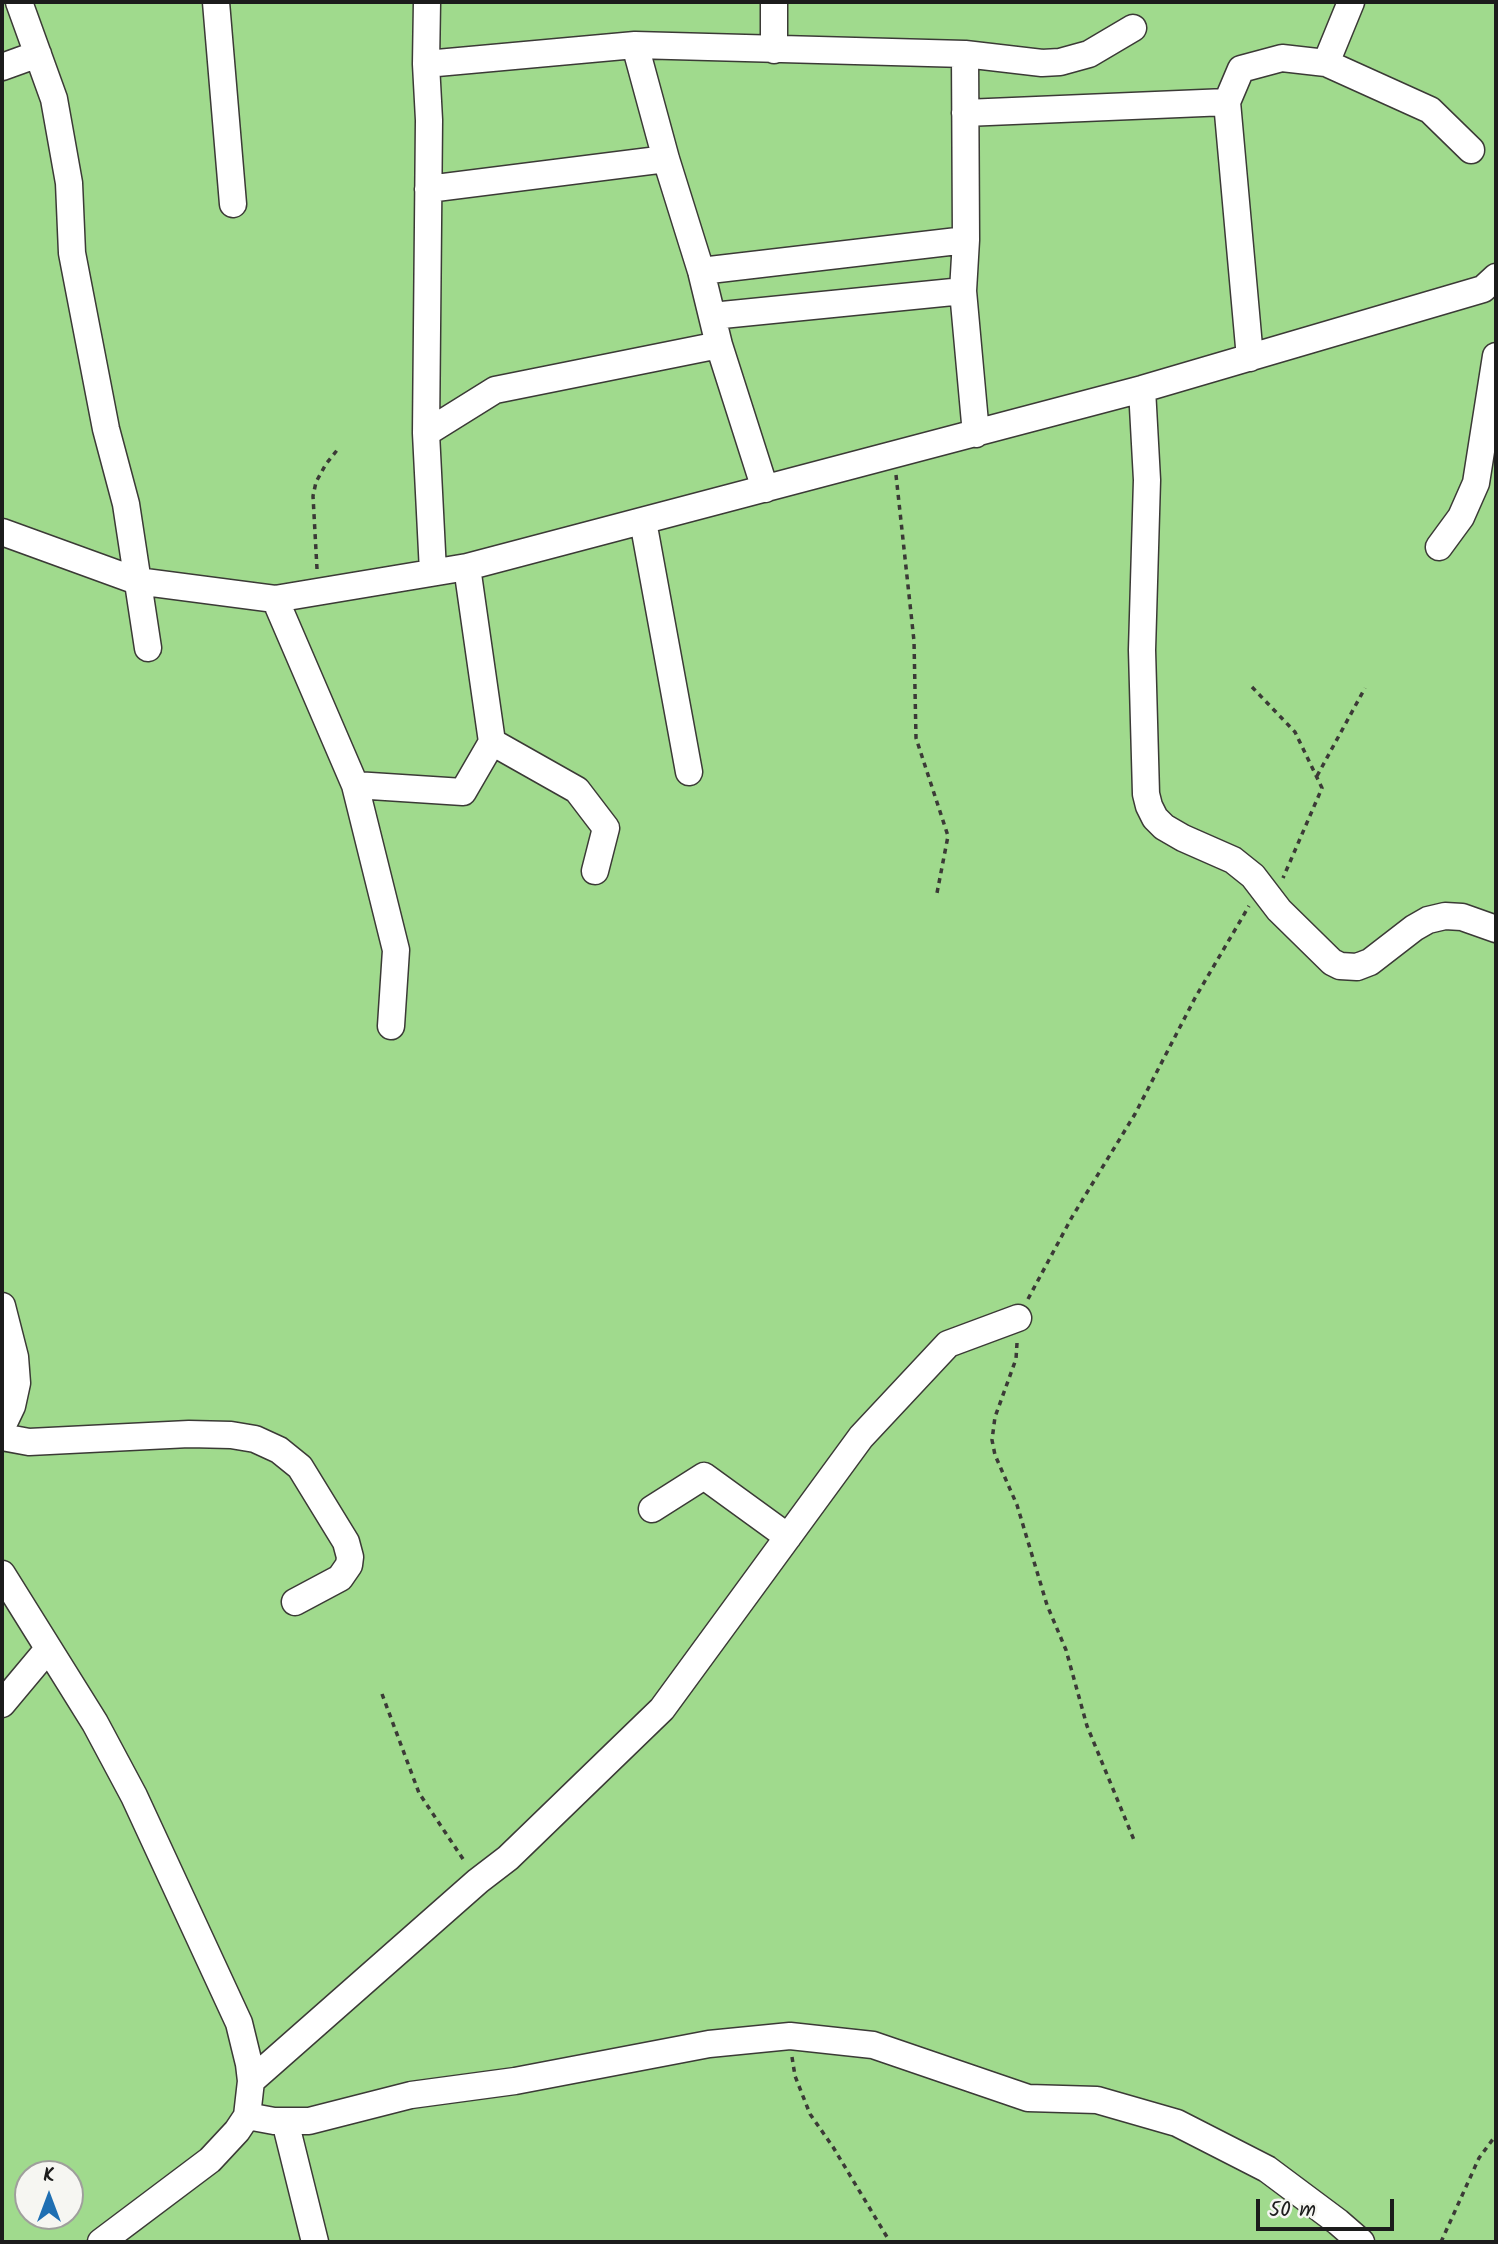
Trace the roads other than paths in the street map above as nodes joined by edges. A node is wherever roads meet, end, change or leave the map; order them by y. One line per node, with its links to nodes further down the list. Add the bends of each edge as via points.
1 (19, 2): 9 (street)
2 (216, 2): 19 (street)
3 (427, 2): 12 (street)
4 (774, 2): 8 (street)
5 (1351, 2): 11 (street)
6 (1133, 28): 10 (street, via 1088,54 1060,62)
7 (635, 45): 8 (street); 12 (street); 17 (street)
8 (774, 50): 10 (street)
9 (38, 54): 13 (street); 37 (street, via 54,99 69,183 72,253 106,429 126,504)
10 (965, 54): 15 (street)
11 (1326, 63): 14 (street, via 1282,58 1241,69); 16 (street, via 1430,110)
12 (426, 64): 18 (street)
13 (2, 67)
14 (1227, 102): 15 (street); 27 (street)
15 (965, 113): 20 (street)
16 (1471, 150)
17 (666, 159): 18 (street); 21 (street)
18 (428, 189): 29 (street)
19 (233, 204)
20 (965, 240): 21 (street); 23 (street)
21 (701, 271): 24 (street)
22 (1496, 277): 27 (street, via 1483,289)
23 (963, 291): 24 (street); 30 (street)
24 (712, 316): 25 (street)
25 (719, 345): 29 (street, via 495,390); 31 (street)
26 (1496, 356): 34 (street, via 1476,483 1461,517)
27 (1250, 358): 28 (street)
28 (1142, 390): 30 (street); 44 (street, via 1147,480 1142,650 1146,793 1155,818 1164,827 1233,860 1332,962 1349,968 1370,962 1428,920 1462,917)
29 (425, 433): 36 (street)
30 (976, 434): 31 (street)
31 (765, 489): 32 (street)
32 (643, 521): 35 (street); 41 (street)
33 (2, 532): 37 (street)
34 (1439, 547)
35 (467, 567): 36 (street); 40 (street)
36 (433, 572): 38 (street)
37 (137, 581): 38 (street); 39 (street)
38 (275, 599): 42 (street)
39 (148, 648)
40 (492, 742): 42 (street, via 463,792); 43 (street, via 577,790 606,828)
41 (689, 772)
42 (355, 785): 45 (street, via 396,950)
43 (595, 871)
44 (1496, 929)
45 (391, 1026)
46 (2, 1307): 48 (street, via 17,1383)
47 (1018, 1318): 51 (street, via 948,1344 860,1437)
48 (2, 1427)
49 (2, 1437): 53 (street, via 29,1442 231,1435 279,1450 300,1467 349,1549 349,1565 340,1578)
50 (653, 1509): 51 (street, via 704,1476)
51 (788, 1537): 56 (street, via 662,1709 508,1858)
52 (2, 1574): 54 (street)
53 (295, 1602)
54 (48, 1649): 55 (street); 56 (street, via 134,1796 239,2023)
55 (2, 1704)
56 (251, 2081): 57 (street)
57 (247, 2116): 58 (street); 59 (street, via 209,2160)
58 (285, 2121): 60 (street); 61 (street, via 709,2044 790,2036 873,2045 1028,2098 1097,2100 1177,2123 1267,2169)
59 (101, 2242)
60 (315, 2242)
61 (1361, 2242)

